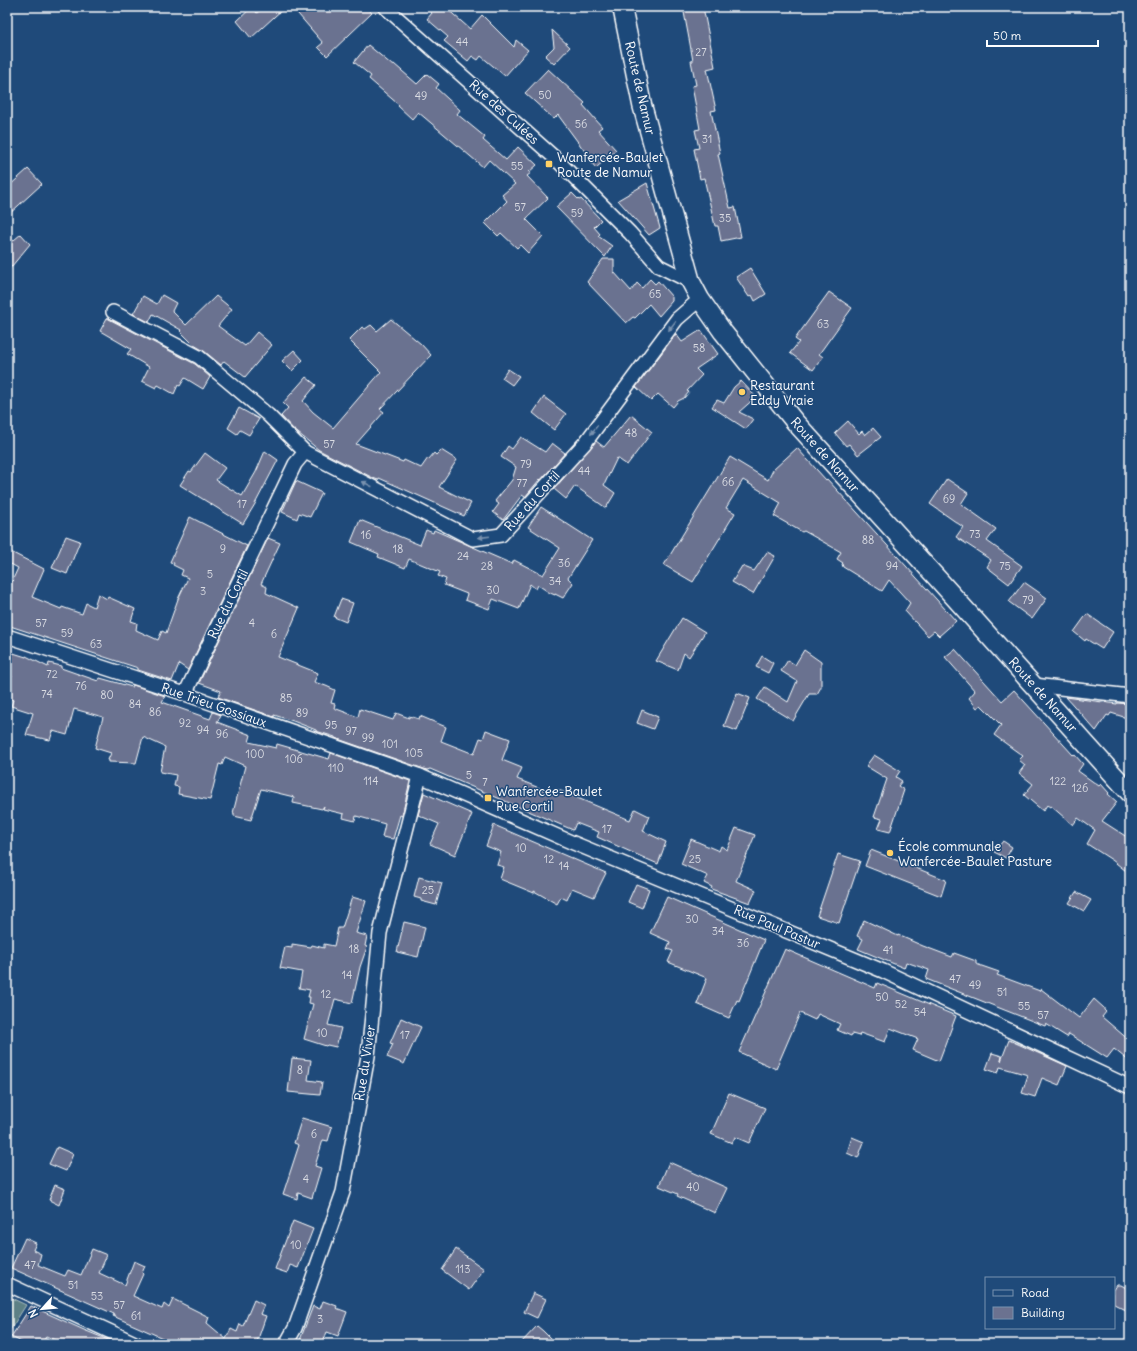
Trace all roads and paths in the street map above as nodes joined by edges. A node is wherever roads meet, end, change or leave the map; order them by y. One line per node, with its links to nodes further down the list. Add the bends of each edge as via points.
1 (385, 7): 3 (street, Rue des Culées, via 555,158 630,233 659,266)
2 (622, 7): 3 (main road, Route de Namur, via 642,105)
3 (691, 282): 4 (main road, Route de Namur)
4 (700, 299): 6 (street, Rue du Cortil, one-way to 6, via 677,320 585,443 501,535 473,539); 8 (main road, Route de Namur, via 795,422)
5 (113, 312): 6 (street, Rue du Cortil, via 199,357 268,415)
6 (306, 452): 9 (street, Rue du Cortil, via 295,464)
7 (7, 636): 9 (street, Rue Trieu Gossiaux)
8 (1034, 685): 10 (street); 12 (main road, Route de Namur)
9 (185, 694): 11 (street, Rue Trieu Gossiaux)
10 (1130, 696)
11 (420, 776): 13 (street, Rue Paul Pastur, via 571,842 883,971); 16 (street, Rue du Vivier, via 380,933 368,1056 342,1192 295,1328)
12 (1130, 793)
13 (1130, 1087)
14 (7, 1284): 15 (street)
15 (137, 1344)
16 (286, 1344)

